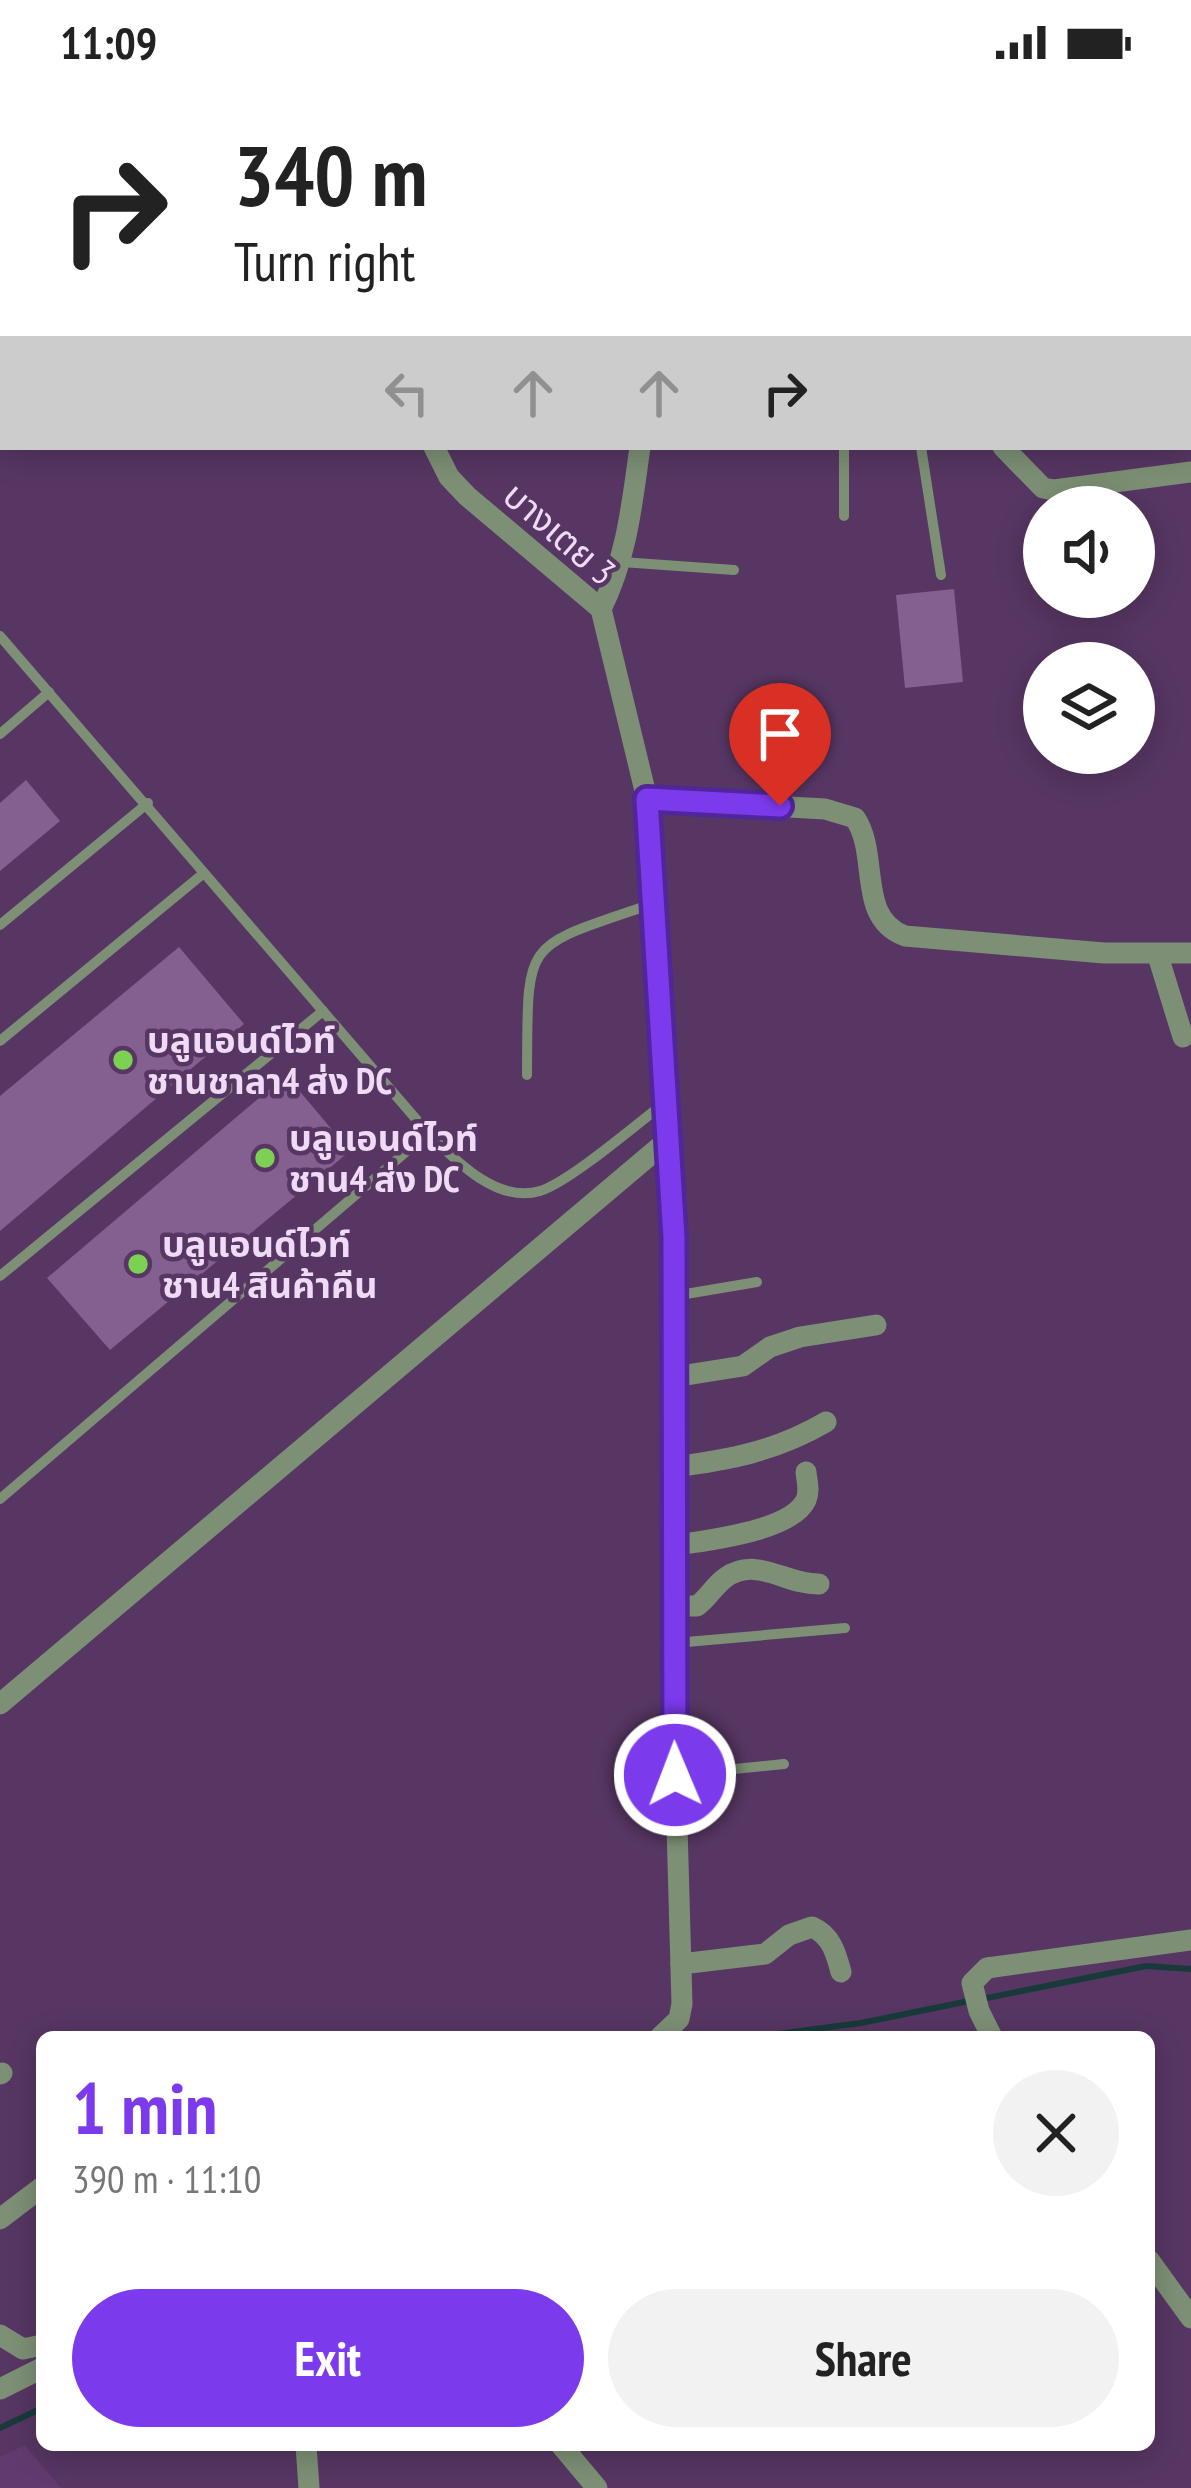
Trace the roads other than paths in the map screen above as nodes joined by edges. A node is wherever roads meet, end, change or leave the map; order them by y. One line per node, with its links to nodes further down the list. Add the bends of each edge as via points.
1 (436, 450): 11 (street, บางเตย 3, via 467,496)
2 (640, 450): 8 (street)
3 (844, 450): 7 (lane)
4 (921, 450): 10 (lane)
5 (1006, 450): 6 (street, via 1054,490)
6 (1191, 472)
7 (844, 516)
8 (622, 562): 9 (lane); 11 (street)
9 (734, 570)
10 (941, 575)
11 (602, 609): 15 (street, บางเตย 3)
12 (0, 636): 13 (lane)
13 (49, 692): 14 (lane); 16 (lane)
14 (0, 734)
15 (647, 799): 18 (street, บางเตย 3); 21 (street, via 825,808 855,818 867,840 876,912 905,936)
16 (148, 803): 17 (lane); 19 (lane)
17 (205, 873): 22 (lane); 24 (lane)
18 (655, 903): 25 (lane, via 554,938 534,957); 26 (street, บางเตย 3)
19 (0, 925)
20 (1191, 953): 21 (street)
21 (1158, 956): 23 (street)
22 (323, 1011): 27 (lane); 29 (lane)
23 (1183, 1036)
24 (0, 1041)
25 (527, 1075)
26 (667, 1101): 27 (lane, via 540,1191 487,1181); 28 (street, บางเตย 3)
27 (428, 1133): 37 (lane)
28 (669, 1139): 31 (street, บางเตย 3); 43 (street)
29 (0, 1276)
30 (757, 1282): 31 (lane)
31 (674, 1296): 33 (street, บางเตย 3)
32 (876, 1325): 33 (street, via 800,1337 743,1366)
33 (674, 1377): 35 (street, บางเตย 3)
34 (826, 1422): 35 (street, via 762,1453)
35 (674, 1467): 38 (street, บางเตย 3)
36 (806, 1472): 38 (street, via 808,1492 795,1514)
37 (0, 1499)
38 (673, 1546): 40 (street, บางเตย 3)
39 (819, 1584): 40 (street, via 747,1569 730,1574 697,1606)
40 (673, 1606): 42 (street, บางเตย 3)
41 (845, 1628): 42 (lane)
42 (673, 1643): 45 (street, บางเตย 3)
43 (0, 1704)
44 (784, 1764): 45 (lane)
45 (675, 1775): 47 (street, บางเตย 3)
46 (1191, 1940): 50 (street, via 987,1968 972,1983)
47 (681, 1964): 48 (street, via 765,1954 812,1927 824,1932); 49 (street, บางเตย 3, via 679,2019)
48 (841, 1972)
49 (666, 2031)
50 (989, 2031)
51 (36, 2192): 52 (street)
52 (0, 2219)
53 (1155, 2268): 54 (street)
54 (1191, 2318)
55 (0, 2335): 56 (street, via 22,2349)
56 (36, 2346)
57 (36, 2371): 58 (street)
58 (0, 2389)
59 (306, 2451): 62 (street)
60 (565, 2451): 61 (street)
61 (588, 2485)
62 (309, 2488)

